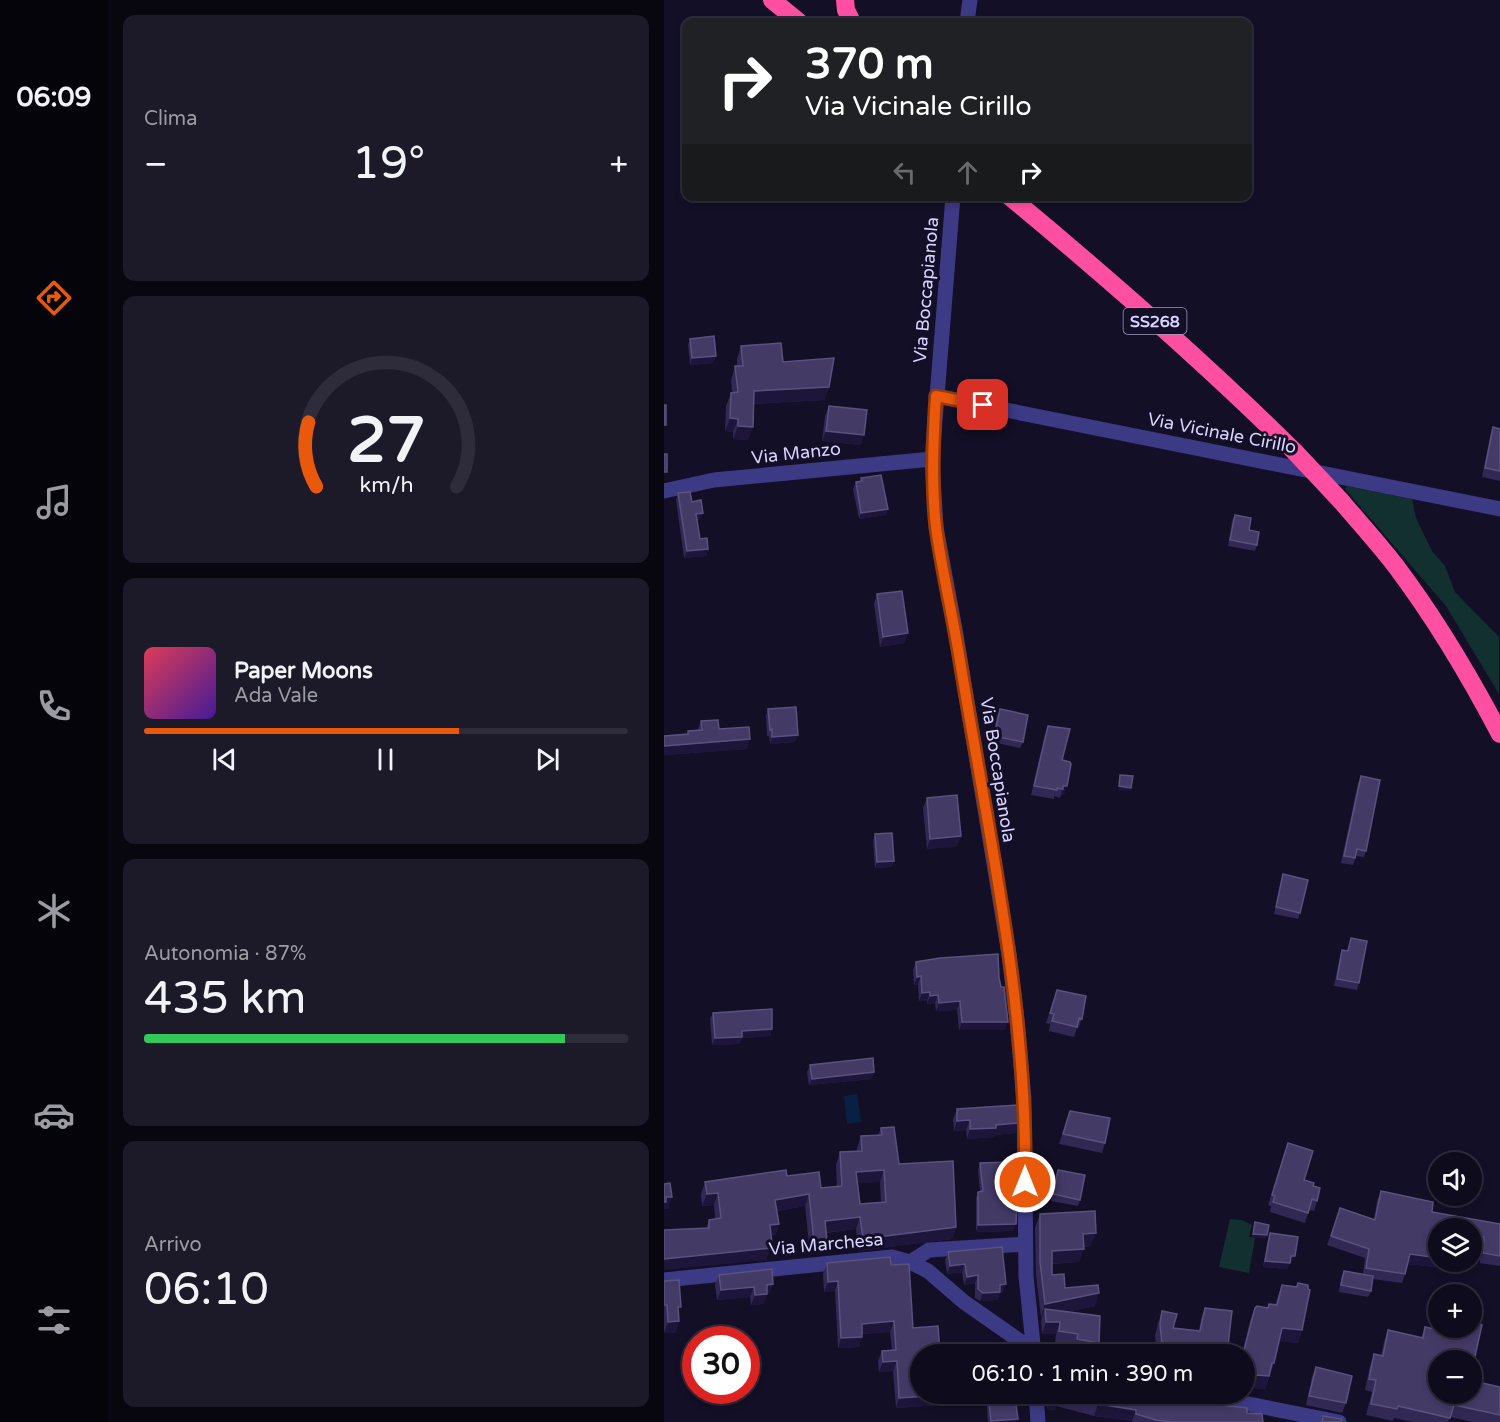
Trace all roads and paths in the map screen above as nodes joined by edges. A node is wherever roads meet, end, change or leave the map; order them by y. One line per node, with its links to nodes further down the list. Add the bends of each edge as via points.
1 (772, 0): 4 (highway)
2 (845, 0): 5 (highway)
3 (970, 0): 6 (street)
4 (794, 18)
5 (850, 18)
6 (968, 18)
7 (953, 201): 9 (street, Via Boccapianola)
8 (1015, 201): 13 (highway, SS268, bridge, via 1240,398 1341,501 1434,619)
9 (936, 396): 10 (street, Via Boccapianola); 12 (street, Via Vicinale Cirillo)
10 (932, 459): 11 (street, Via Manzo, via 714,480); 14 (street, Via Boccapianola, via 936,526 1009,954 1024,1099)
11 (664, 491)
12 (1500, 509)
13 (1500, 734)
14 (1025, 1244): 15 (street, via 929,1250); 18 (street, Via Boccapianola)
15 (910, 1262): 16 (street, Via Marchesa, via 874,1258); 17 (street, Via Marchesa, via 928,1271)
16 (664, 1280)
17 (1023, 1344)
18 (1033, 1344)
19 (1037, 1404): 22 (street)
20 (1240, 1404): 21 (street)
21 (1294, 1417): 23 (street)
22 (1038, 1422)
23 (1339, 1422)

